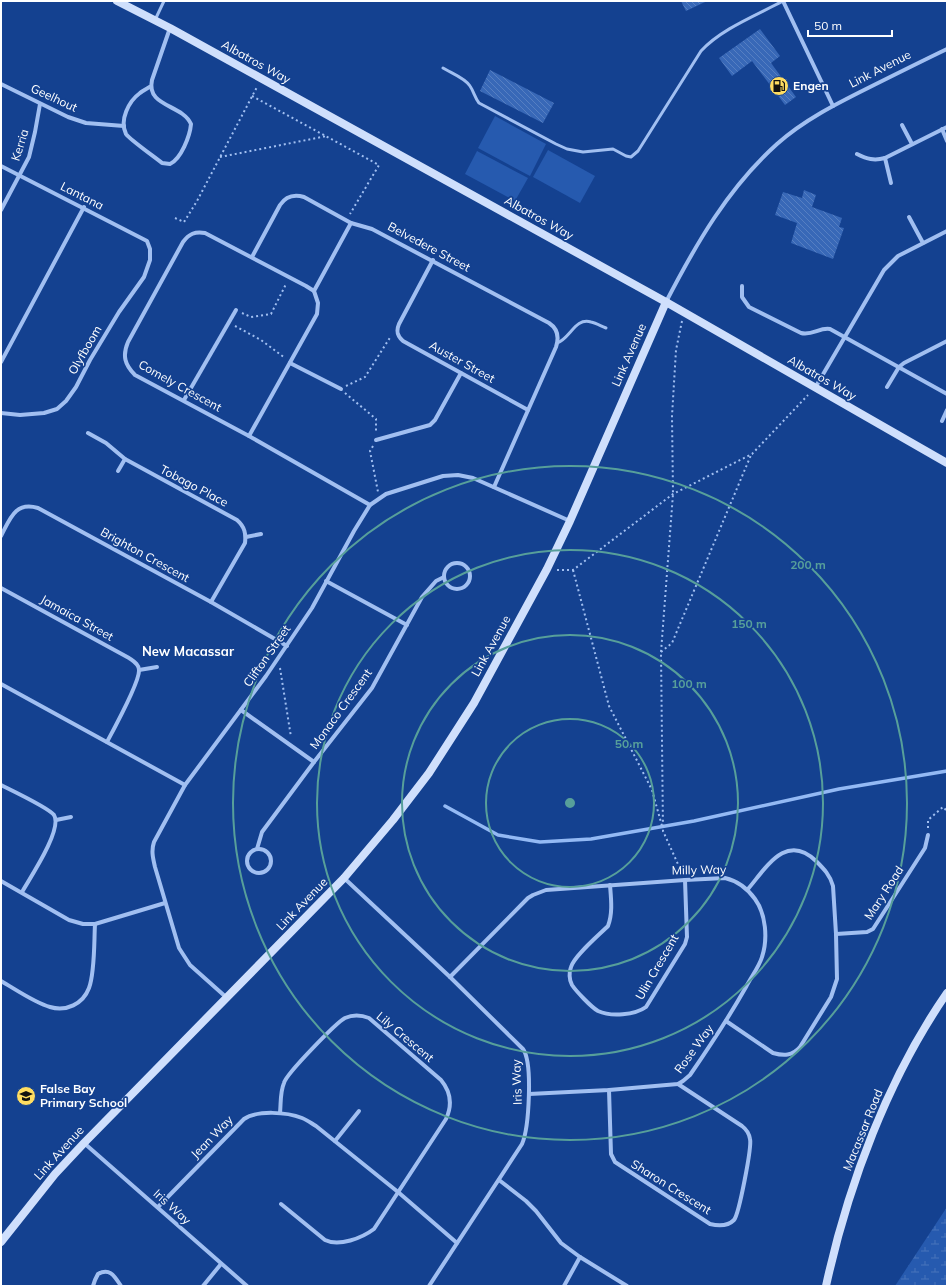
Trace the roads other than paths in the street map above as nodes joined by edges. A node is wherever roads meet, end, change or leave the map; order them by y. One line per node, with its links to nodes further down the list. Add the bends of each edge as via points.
1 (116, 1): 4 (street, Albatros Way)
2 (164, 1): 4 (lane)
3 (783, 1): 7 (lane, via 720,34 707,44 638,151 631,157 607,148 590,152 576,151 556,144 479,103 466,82); 11 (street)
4 (155, 20): 5 (street, Albatros Way)
5 (170, 28): 9 (street); 34 (street, Albatros Way)
6 (947, 49): 11 (street, Link Avenue)
7 (443, 68)
8 (1, 84): 10 (street, Geelhout)
9 (151, 86): 13 (street, via 133,100 125,115); 13 (street, via 156,97 185,116 191,124 189,137 177,158 170,164 162,163 126,135)
10 (40, 104): 13 (street, Geelhout, via 86,123); 21 (street, Kerria, via 29,157)
11 (833, 106): 34 (street, Link Avenue, via 778,143 739,183 689,257)
12 (902, 125): 17 (street)
13 (124, 126)
14 (947, 126): 15 (street)
15 (942, 129): 16 (street); 17 (street)
16 (947, 141)
17 (912, 144): 19 (street)
18 (857, 154): 19 (street, via 876,160)
19 (885, 158): 22 (street)
20 (1, 166): 21 (street, Lantana)
21 (20, 175): 23 (street, Lantana); 24 (street, Kerria)
22 (891, 183)
23 (84, 208): 29 (street, Lantana, via 147,241); 40 (street)
24 (1, 210)
25 (909, 217): 28 (street)
26 (348, 222): 30 (street, Belvedere Street, via 304,197 289,197 282,202); 31 (street, Belvedere Street, via 372,229); 33 (street)
27 (947, 232): 28 (street)
28 (923, 243): 37 (street, via 898,256 884,270)
29 (150, 248): 51 (street, Olyfboom, via 150,260 144,277 119,312 66,401 44,413)
30 (252, 257): 33 (street, Comely Crescent); 48 (street, Comely Crescent, via 205,233 191,234 183,242 128,342 125,354 128,368 135,375)
31 (432, 260): 39 (street, Belvedere Street, via 549,323 556,330); 43 (street, Auster Street, via 398,325 397,334 403,341)
32 (742, 286): 37 (street, via 742,297 749,307 797,332 810,334 828,328)
33 (314, 291): 41 (street, via 318,303 316,314)
34 (666, 302): 44 (street, Albatros Way); 61 (street, Link Avenue)
35 (236, 310): 48 (street)
36 (606, 328): 39 (lane, via 590,321 581,322)
37 (846, 337): 42 (street); 44 (street)
38 (947, 341): 42 (street, via 915,356)
39 (557, 344): 49 (street)
40 (1, 362)
41 (290, 363): 46 (street); 54 (street)
42 (899, 367): 45 (street); 47 (street)
43 (461, 373): 49 (street, Auster Street); 55 (street, via 430,425)
44 (815, 388): 57 (street, Albatros Way)
45 (887, 388)
46 (341, 389)
47 (947, 394)
48 (184, 400): 54 (street, Comely Crescent)
49 (528, 410): 59 (street)
50 (947, 410): 52 (street)
51 (1, 414)
52 (942, 421)
53 (88, 433): 56 (street, Tobago Place, via 106,443)
54 (249, 436): 60 (street, Comely Crescent)
55 (376, 440)
56 (125, 459): 58 (street); 64 (street, Tobago Place, via 237,520 242,524)
57 (947, 463)
58 (118, 471)
59 (494, 488): 60 (street, Clifton Street, via 466,476 450,475 392,492); 61 (street, Clifton Street)
60 (370, 505): 66 (street, Clifton Street)
61 (570, 521): 83 (street, Link Avenue, via 547,569 474,703 429,773)
62 (261, 534): 64 (street)
63 (1, 536): 68 (street, Brighton Crescent, via 14,512 33,506)
64 (246, 537): 68 (street, via 245,544)
65 (444, 577): 65 (street, Monaco Crescent, via 450,564 455,563 465,566 470,574 467,584 458,589 449,586); 69 (street, Monaco Crescent, via 436,581 422,598)
66 (326, 581): 69 (street); 70 (street, Clifton Street)
67 (1, 588): 72 (street, Jamaica Street, via 129,658)
68 (210, 602): 70 (street, Brighton Crescent)
69 (407, 625): 76 (street, Monaco Crescent, via 372,688)
70 (287, 646): 74 (street, Clifton Street)
71 (157, 667): 72 (street)
72 (139, 670): 75 (street, via 133,690)
73 (1, 684): 75 (street)
74 (241, 710): 76 (street, Monaco Crescent); 78 (street, Clifton Street)
75 (107, 742): 78 (street)
76 (314, 762): 82 (street, Monaco Crescent, via 262,832)
77 (1, 785): 80 (street, via 50,811)
78 (185, 785): 89 (street, Clifton Street, via 152,848)
79 (71, 816): 80 (street)
80 (56, 820): 88 (street, via 52,840)
81 (928, 836): 91 (street, Mary Road, via 925,848 873,929 867,932)
82 (257, 849): 82 (street, Monaco Crescent, via 269,854 270,867 265,872 258,873 248,864 251,852)
83 (344, 878): 92 (street, Iris Way); 95 (street, Link Avenue)
84 (685, 880): 86 (street, Milly Way); 86 (street, Ulin Crescent, via 685,944 646,1007 613,1014 598,1011 593,1007 572,986 570,979 570,969 574,960 608,926 611,915); 87 (street, Milly Way, via 725,878 739,883)
85 (1, 881): 88 (street)
86 (610, 885): 92 (street, Milly Way, via 546,890 533,895)
87 (748, 890): 91 (street, via 779,854 789,850 804,852 810,855 831,879); 96 (street, Rose Way, via 761,909 765,934 764,952 762,960)
88 (22, 892): 90 (street, via 69,920)
89 (165, 902): 90 (street); 95 (street, Clifton Street, via 179,948 190,965)
90 (95, 924): 93 (street, via 90,987 81,1001 75,1005 62,1009 50,1007)
91 (836, 934): 96 (street, via 835,988 795,1052 784,1055 773,1053)
92 (450, 978): 99 (street, Iris Way, via 525,1052)
93 (1, 981)
94 (947, 993): 119 (street, Macassar Road, via 908,1059 872,1137 844,1214)
95 (227, 998): 103 (street, Link Avenue)
96 (726, 1022): 97 (street, Rose Way, via 690,1075)
97 (678, 1084): 98 (street, Rose Way); 98 (street, Sharon Crescent, via 742,1126 749,1135 751,1147 738,1210 733,1221 728,1224 710,1224 615,1162 611,1154)
98 (609, 1090): 99 (street, Rose Way)
99 (529, 1094): 104 (street, Iris Way, via 525,1137)
100 (359, 1111): 102 (street)
101 (280, 1113): 102 (street, Jean Way, via 305,1119); 105 (street, Lily Crescent, via 283,1083 291,1071 341,1021 354,1016 369,1018 441,1080 446,1085 449,1096 450,1108 446,1119); 107 (street, Jean Way, via 254,1114 244,1119)
102 (335, 1141): 105 (street, Jean Way)
103 (84, 1143): 107 (street, Iris Way); 108 (street, Link Avenue, via 55,1174)
104 (499, 1180): 109 (street, Iris Way); 110 (street, via 531,1206 561,1243)
105 (398, 1192): 106 (street, Lily Crescent, via 374,1229 353,1239 336,1243 325,1240); 109 (street, Jean Way)
106 (281, 1204)
107 (158, 1206): 111 (street, Iris Way)
108 (1, 1242)
109 (457, 1243): 116 (street, Iris Way)
110 (580, 1257): 117 (street); 118 (street)
111 (221, 1264): 114 (street); 115 (street, Iris Way)
112 (94, 1286): 113 (street, via 98,1274 107,1271 112,1273)
113 (120, 1286)
114 (203, 1286)
115 (247, 1286)
116 (429, 1286)
117 (564, 1286)
118 (627, 1286)
119 (826, 1286)

